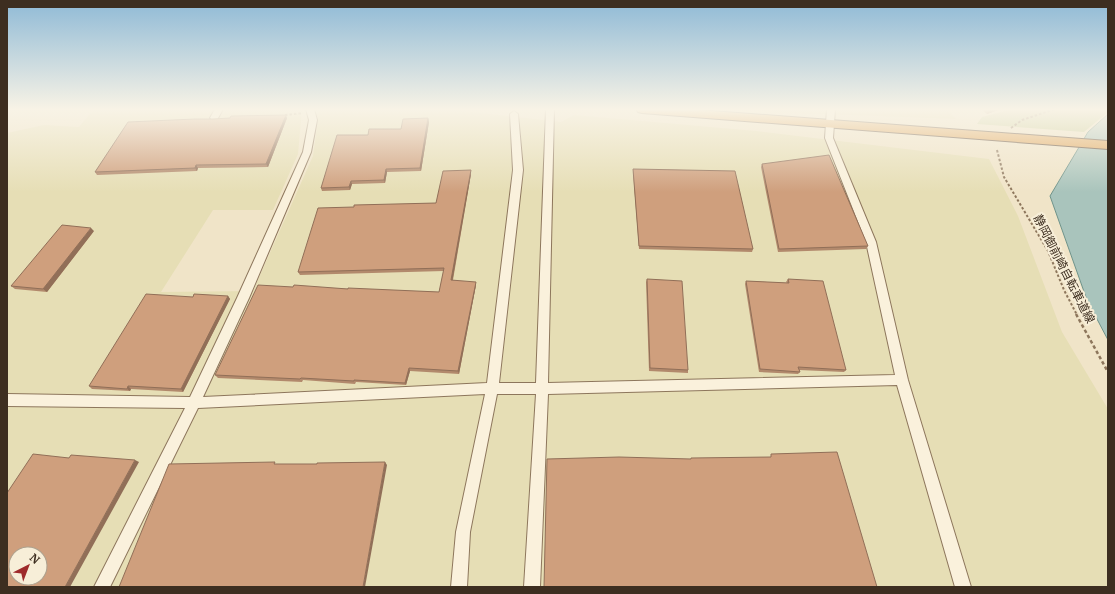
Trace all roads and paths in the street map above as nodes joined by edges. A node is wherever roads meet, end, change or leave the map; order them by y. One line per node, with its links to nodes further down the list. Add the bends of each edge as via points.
1 (310, 137): 13 (street, via 307,152)
2 (516, 137): 10 (street, via 518,170)
3 (549, 137): 11 (street)
4 (829, 137): 9 (street, via 871,242)
5 (998, 137): 6 (highway)
6 (1108, 145)
7 (997, 150): 8 (path, 静岡御前崎自転車道線, via 1004,177 1048,251 1064,290)
8 (1108, 372)
9 (902, 380): 11 (street); 17 (street)
10 (492, 388): 11 (street); 13 (street); 15 (street, via 463,532)
11 (542, 389): 16 (street)
12 (7, 400): 13 (street)
13 (194, 403): 14 (street)
14 (102, 587)
15 (459, 587)
16 (532, 587)
17 (963, 587)

